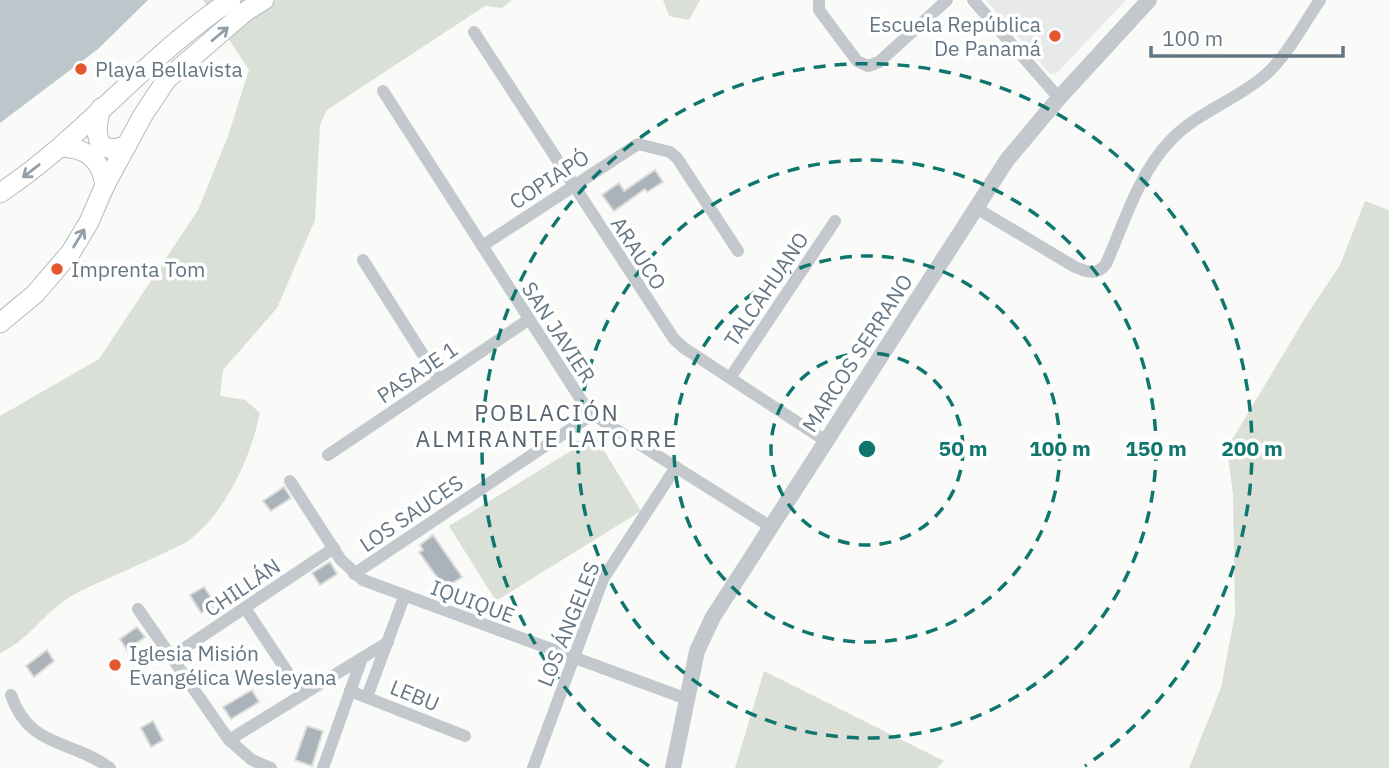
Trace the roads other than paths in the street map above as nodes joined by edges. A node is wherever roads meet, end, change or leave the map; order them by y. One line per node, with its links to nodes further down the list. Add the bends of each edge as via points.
1 (231, 0): 11 (main road)
2 (264, 0): 12 (main road, one-way to 2, via 167,79)
3 (947, 0): 7 (street, via 879,62 868,66 857,61)
4 (973, 0): 10 (street)
5 (1149, 0): 10 (street, MARCOS SERRANO)
6 (1320, 0): 17 (street, via 1270,70 1169,142 1144,180 1100,270 1091,273 1075,267)
7 (818, 3)
8 (474, 32): 15 (street, ARAUCO)
9 (383, 91): 19 (street, SAN JAVIER)
10 (1059, 98): 17 (street, MARCOS SERRANO)
11 (101, 108): 12 (main road, via 96,126 100,141 107,149); 13 (main road)
12 (127, 145): 14 (main road)
13 (61, 147): 14 (main road, via 93,155 104,173); 16 (main road, one-way to 16)
14 (105, 185): 23 (main road, one-way to 14, via 35,294 71,251)
15 (573, 186): 19 (street, COPIAPÓ); 20 (street, COPIAPÓ, via 638,144 670,152); 24 (street, ARAUCO, via 674,340)
16 (0, 193)
17 (976, 208): 27 (street, MARCOS SERRANO)
18 (835, 221): 24 (street, TALCAHUANO)
19 (482, 246): 22 (street, SAN JAVIER)
20 (738, 251)
21 (363, 260): 25 (street)
22 (528, 320): 25 (street, PASAJE 1); 26 (street, SAN JAVIER)
23 (0, 323)
24 (730, 378): 27 (street, ARAUCO)
25 (439, 380): 28 (street, PASAJE 1)
26 (593, 414): 29 (street, SAN JAVIER); 33 (street, LOS SAUCES)
27 (826, 441): 31 (street, MARCOS SERRANO)
28 (328, 455)
29 (676, 467): 31 (street, SAN JAVIER); 40 (street, LOS ÁNGELES, via 603,579)
30 (290, 481): 32 (street, IQUIQUE)
31 (771, 527): 45 (street, MARCOS SERRANO, via 706,628)
32 (334, 548): 33 (street, IQUIQUE); 35 (street, CHILLÁN)
33 (354, 574): 34 (street, IQUIQUE)
34 (404, 597): 37 (street); 40 (street, IQUIQUE)
35 (245, 608): 38 (street, CHILLÁN); 42 (street)
36 (138, 609): 38 (street)
37 (388, 642): 39 (street); 44 (street)
38 (171, 657): 47 (street)
39 (362, 658): 41 (street); 42 (street)
40 (573, 658): 45 (street, IQUIQUE); 51 (street, LOS ÁNGELES)
41 (350, 691): 44 (street, LEBU); 50 (street)
42 (302, 694): 47 (street)
43 (11, 695): 48 (street, via 34,731)
44 (367, 697): 46 (street, LEBU)
45 (687, 699): 52 (street, MARCOS SERRANO)
46 (465, 736)
47 (229, 740): 49 (street)
48 (110, 768)
49 (271, 768)
50 (323, 768)
51 (533, 768)
52 (673, 768)

